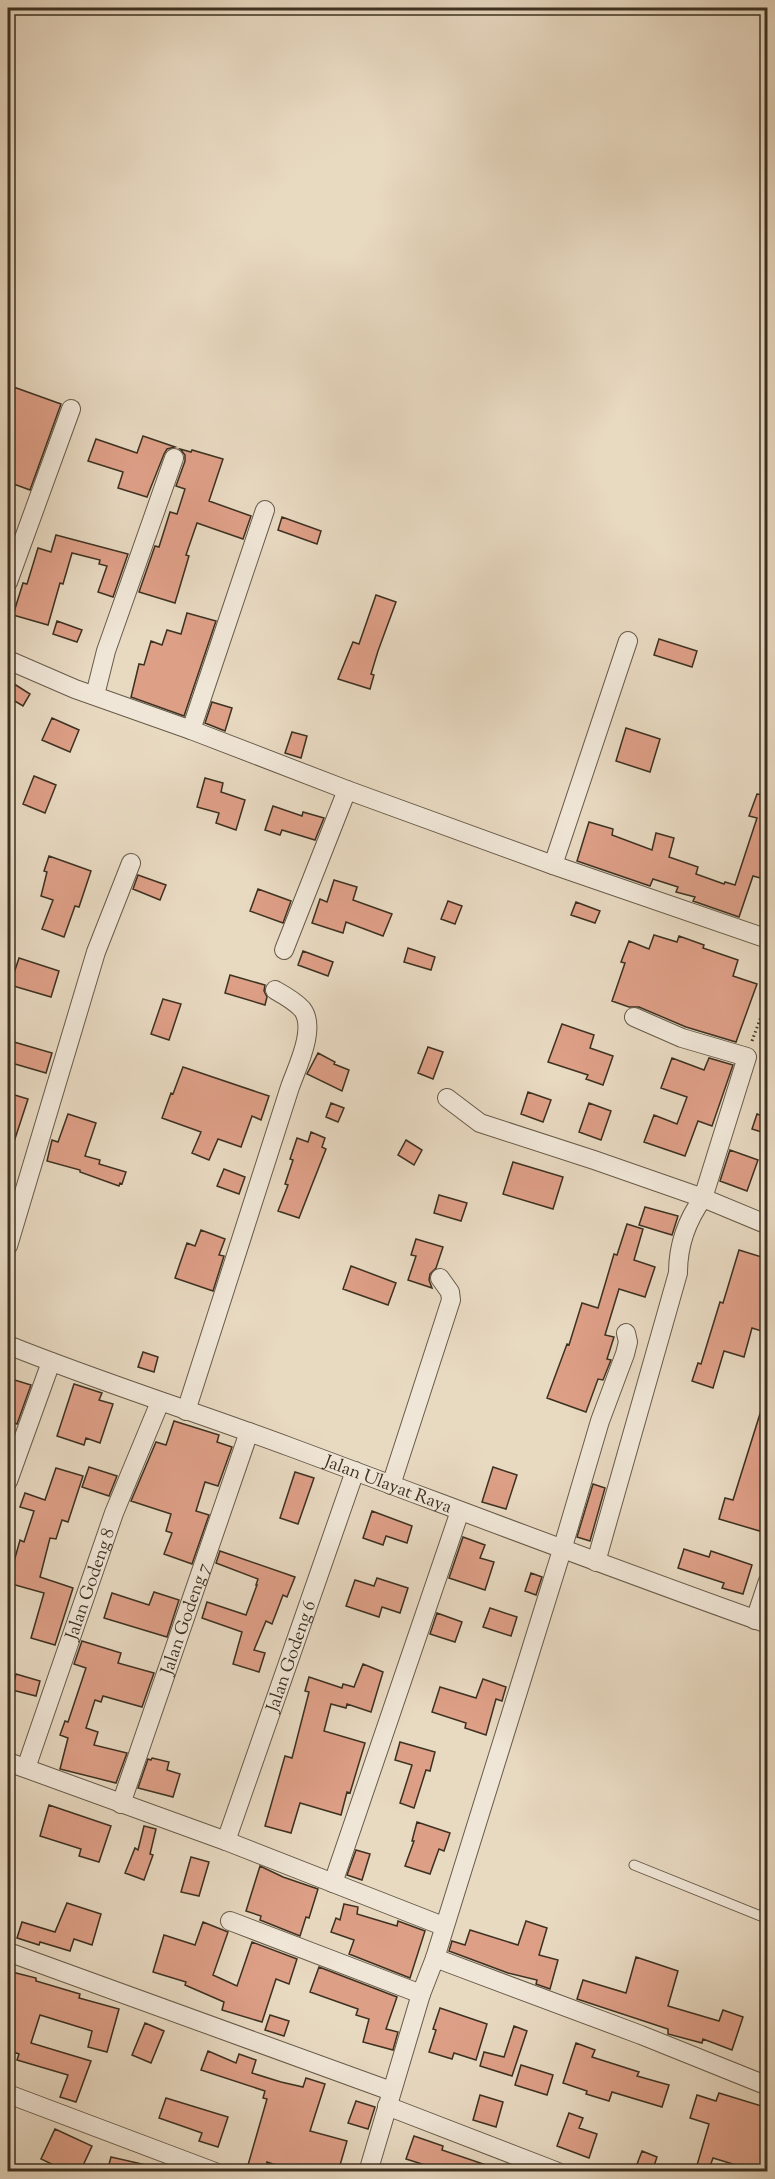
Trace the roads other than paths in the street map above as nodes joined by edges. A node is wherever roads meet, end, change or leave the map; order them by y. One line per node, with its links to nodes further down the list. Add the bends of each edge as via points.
1 (71, 409): 4 (street)
2 (174, 458): 7 (street)
3 (265, 510): 8 (street)
4 (8, 582)
5 (628, 641): 11 (street)
6 (8, 660): 7 (street)
7 (94, 695): 8 (street)
8 (191, 730): 9 (street)
9 (347, 790): 11 (street); 13 (street)
10 (131, 863): 19 (street, via 96,952)
11 (553, 865): 12 (street)
12 (768, 939)
13 (284, 950)
14 (275, 990): 25 (street, via 307,1017 303,1054)
15 (634, 1017): 17 (street, via 682,1038 747,1057)
16 (447, 1098): 17 (street, via 480,1123)
17 (703, 1198): 18 (street); 32 (street, via 682,1243 678,1273)
18 (768, 1225)
19 (8, 1246)
20 (440, 1278): 29 (street, via 451,1300)
21 (626, 1333): 31 (street, via 625,1354 600,1420)
22 (8, 1345): 23 (street, Jalan Ulayat Raya)
23 (51, 1362): 24 (street, Jalan Ulayat Raya); 28 (street)
24 (160, 1402): 25 (street, Jalan Ulayat Raya); 36 (street, Jalan Godeng 8, via 114,1513)
25 (186, 1411): 26 (street, Jalan Ulayat Raya)
26 (249, 1432): 27 (street, Jalan Ulayat Raya); 37 (street, Jalan Godeng 7)
27 (355, 1471): 29 (street, Jalan Ulayat Raya); 38 (street, Jalan Godeng 6)
28 (8, 1481)
29 (391, 1485): 30 (street, Jalan Ulayat Raya)
30 (460, 1511): 31 (street, Jalan Ulayat Raya); 40 (street)
31 (562, 1550): 32 (street, Jalan Ulayat Raya); 43 (street)
32 (596, 1562): 34 (street, Jalan Ulayat Raya)
33 (768, 1581): 34 (street)
34 (761, 1622)
35 (8, 1762): 36 (street)
36 (26, 1768): 37 (street)
37 (121, 1804): 38 (street)
38 (226, 1841): 40 (street)
39 (634, 1865): 41 (lane)
40 (333, 1883): 43 (street)
41 (768, 1919)
42 (230, 1921): 46 (street)
43 (443, 1926): 45 (street)
44 (8, 1952): 49 (street)
45 (435, 1958): 46 (street); 47 (street)
46 (420, 1994): 49 (street)
47 (768, 2086)
48 (8, 2094): 50 (street)
49 (389, 2099): 51 (street); 52 (street)
50 (215, 2172)
51 (368, 2172)
52 (558, 2172)

